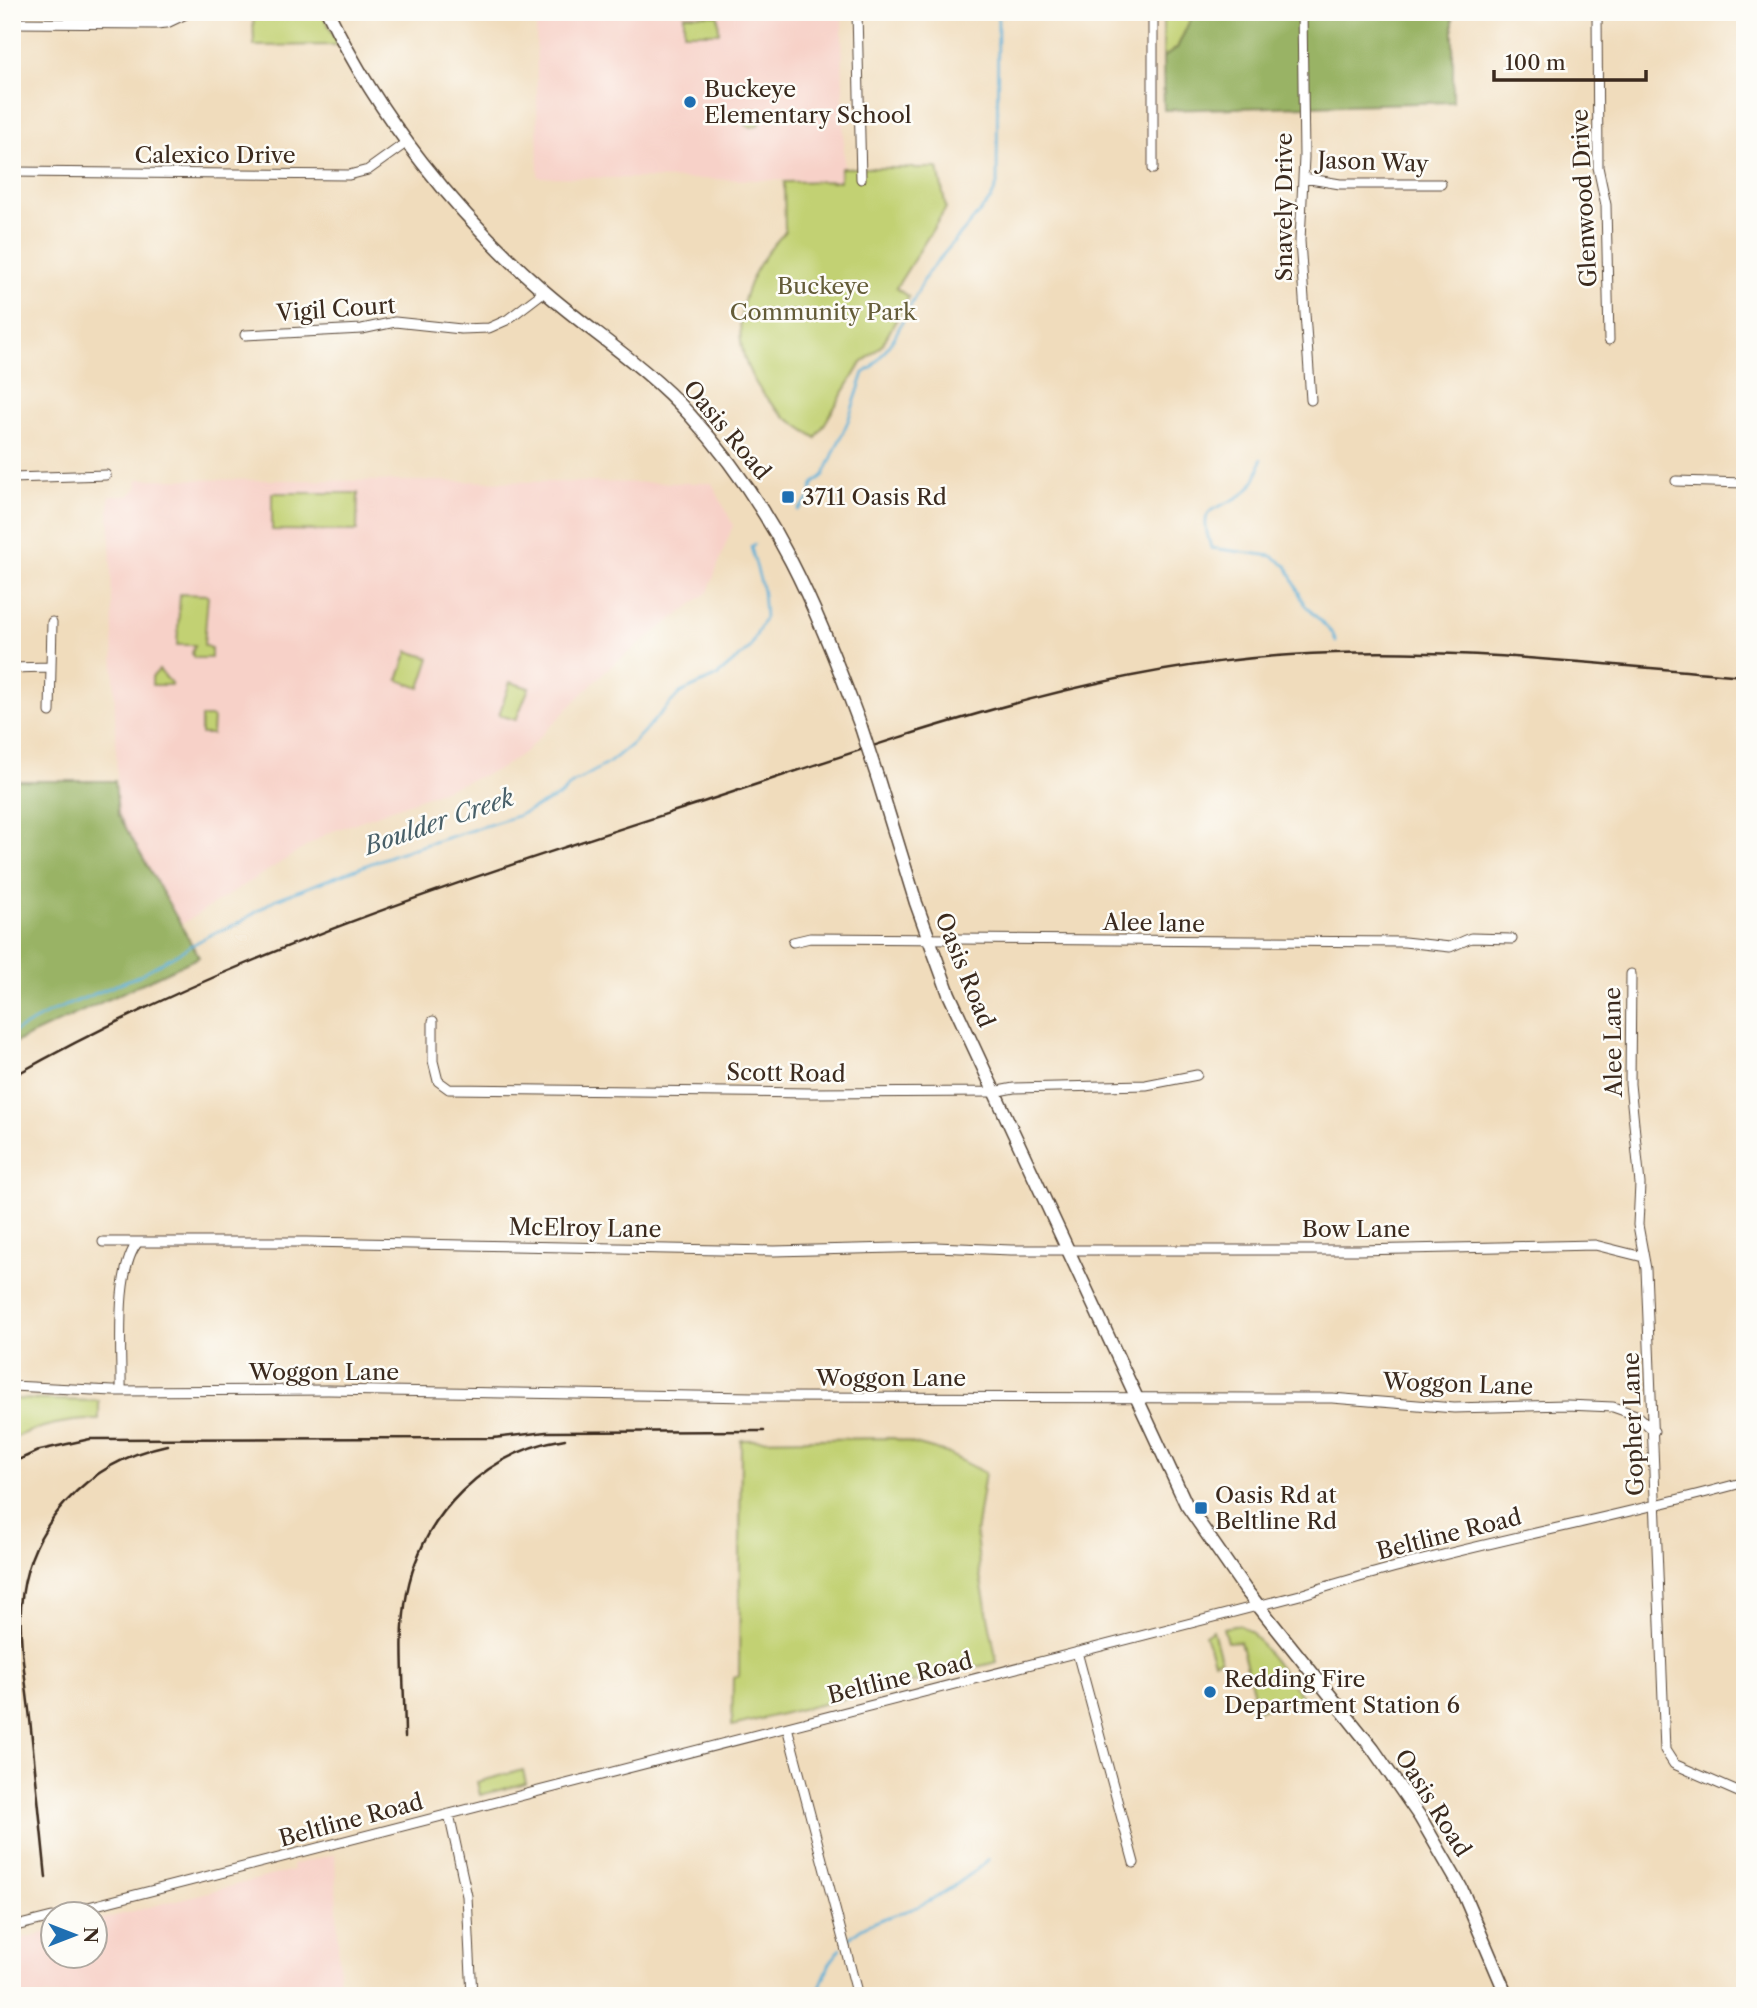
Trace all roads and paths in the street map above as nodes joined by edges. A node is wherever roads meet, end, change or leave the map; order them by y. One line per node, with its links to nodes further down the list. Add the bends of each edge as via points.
1 (328, 12): 8 (main road, Oasis Road)
2 (857, 12): 12 (street)
3 (1153, 12): 9 (street)
4 (1302, 12): 11 (street, Snavely Drive)
5 (1597, 12): 16 (street, Glenwood Drive, via 1598,167 1606,205)
6 (186, 13): 7 (street, via 156,24)
7 (12, 23)
8 (407, 142): 10 (street, Calexico Drive, via 368,170 349,175); 14 (main road, Oasis Road, via 470,218)
9 (1153, 169)
10 (12, 172)
11 (1304, 178): 13 (street, Jason Way, via 1348,184); 17 (street, Snavely Drive, via 1300,241)
12 (861, 179)
13 (1441, 184)
14 (545, 291): 15 (street, Vigil Court, via 489,328 395,322 362,329); 26 (main road, Oasis Road, bridge, via 667,391 706,432 779,534 815,608 861,727)
15 (245, 335)
16 (1609, 340)
17 (1311, 400)
18 (106, 475): 19 (street)
19 (12, 478)
20 (1676, 481): 21 (street)
21 (1745, 483)
22 (52, 622): 23 (street)
23 (49, 667): 24 (street); 25 (street)
24 (12, 668)
25 (50, 712)
26 (928, 939): 27 (street, Alee lane, via 1404,942 1450,947 1471,938); 28 (street, Alee lane, via 810,938); 32 (main road, Oasis Road)
27 (1512, 939)
28 (793, 942)
29 (1631, 974): 33 (street, Alee Lane)
30 (433, 1021): 32 (street, Scott Road, via 433,1061 438,1081 449,1088)
31 (1197, 1075): 32 (street, Scott Road, via 1146,1085)
32 (993, 1092): 36 (main road, Oasis Road)
33 (1633, 1110): 37 (street, Gopher Lane)
34 (103, 1242): 35 (street, McElroy Lane)
35 (138, 1242): 36 (street, McElroy Lane, via 774,1251); 39 (street, via 129,1252 124,1278)
36 (1067, 1248): 37 (street, Bow Lane, via 1358,1250 1595,1245); 40 (main road, Oasis Road)
37 (1643, 1257): 41 (street, Gopher Lane)
38 (12, 1386): 39 (street, Woggon Lane)
39 (121, 1391): 40 (street, Woggon Lane)
40 (1135, 1396): 41 (street, Woggon Lane, via 1332,1398 1454,1408 1613,1408 1636,1415); 44 (main road, Oasis Road, via 1186,1504)
41 (1654, 1431): 43 (street, Gopher Lane)
42 (1745, 1482): 43 (street, Beltline Road)
43 (1656, 1506): 44 (street, Beltline Road, via 1386,1568); 47 (street, Gopher Lane, via 1664,1750 1674,1764)
44 (1258, 1606): 45 (street, Beltline Road); 55 (main road, Oasis Road, via 1373,1749 1426,1826 1465,1898)
45 (1077, 1652): 46 (street, Beltline Road); 49 (street)
46 (787, 1727): 48 (street, Beltline Road); 54 (street)
47 (1745, 1795)
48 (449, 1814): 50 (street, Beltline Road); 53 (street, via 467,1896)
49 (1134, 1863)
50 (108, 1902)
51 (38, 1920): 52 (street)
52 (12, 1927)
53 (472, 1996)
54 (858, 1996)
55 (1507, 1996)

